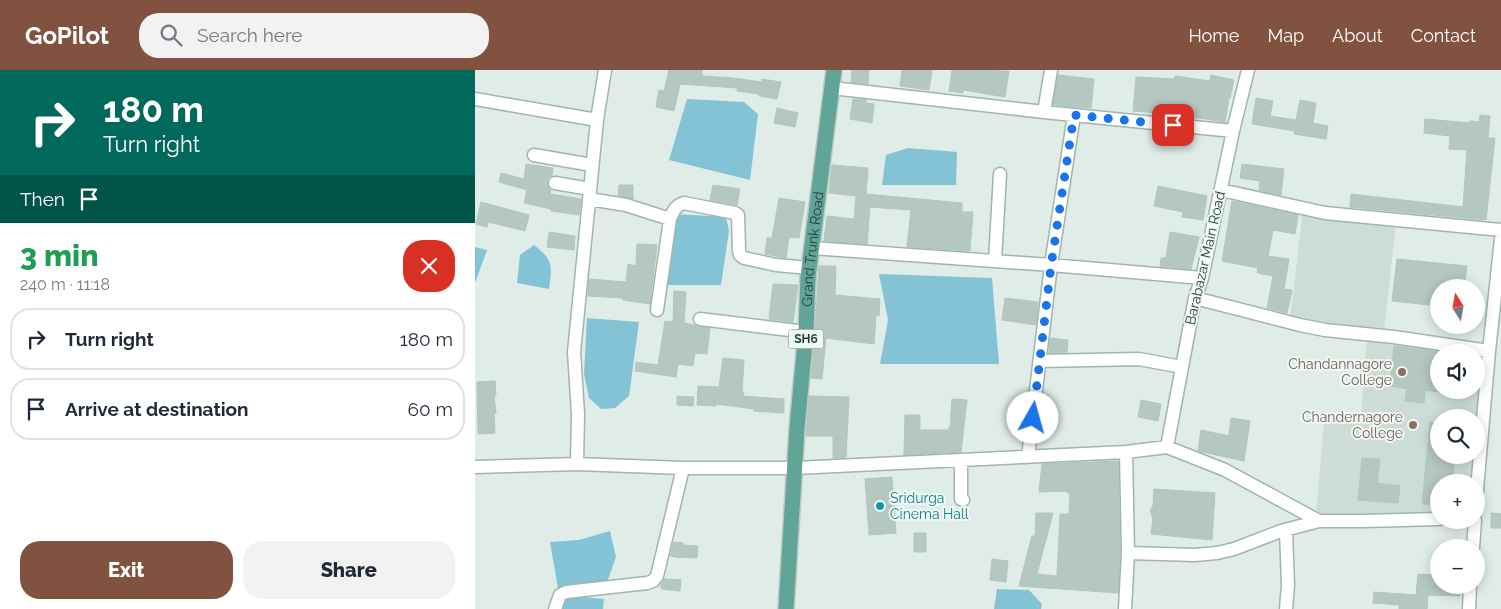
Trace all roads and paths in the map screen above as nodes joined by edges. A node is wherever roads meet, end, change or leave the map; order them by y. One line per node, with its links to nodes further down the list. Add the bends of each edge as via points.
1 (605, 70): 9 (street)
2 (834, 70): 5 (main road, Grand Trunk Road / SH6)
3 (1051, 70): 7 (street)
4 (1249, 70): 10 (street, Barabazar Main Road)
5 (832, 88): 7 (street); 20 (main road, Grand Trunk Road / SH6)
6 (475, 99): 9 (street)
7 (1044, 112): 8 (street)
8 (1074, 115): 10 (street); 22 (street)
9 (597, 120): 12 (street)
10 (1233, 131): 15 (street, Barabazar Main Road)
11 (534, 155): 12 (street)
12 (592, 165): 16 (street)
13 (1000, 174): 21 (street)
14 (555, 183): 16 (street)
15 (1221, 190): 18 (street, via 1325,213); 24 (street, Barabazar Main Road)
16 (589, 194): 17 (street); 36 (street, via 574,352)
17 (670, 219): 23 (street, via 673,210 683,203 735,213 739,220 739,251 744,258); 26 (street)
18 (1501, 230)
19 (1501, 239): 29 (street)
20 (812, 248): 21 (street); 23 (main road, Grand Trunk Road / SH6)
21 (995, 261): 22 (street)
22 (1051, 266): 24 (street); 30 (street)
23 (810, 268): 28 (main road, Grand Trunk Road / SH6)
24 (1202, 278): 25 (street, Barabazar Main Road)
25 (1195, 298): 29 (street, via 1325,330); 31 (street, Barabazar Main Road)
26 (657, 310)
27 (700, 319): 28 (street)
28 (806, 332): 39 (main road, Grand Trunk Road / SH6)
29 (1489, 351): 40 (street)
30 (1040, 361): 31 (street, via 1139,359); 34 (street)
31 (1182, 367): 32 (street, Barabazar Main Road)
32 (1167, 447): 33 (street); 43 (street, via 1225,470)
33 (1126, 452): 34 (street); 45 (street)
34 (1028, 457): 35 (street)
35 (961, 461): 39 (street); 41 (street, via 960,492)
36 (577, 464): 37 (street); 38 (street)
37 (475, 467)
38 (683, 468): 39 (street); 47 (street, via 657,576 653,581 566,592 560,596)
39 (795, 468): 48 (main road, Grand Trunk Road / SH6)
40 (1478, 474)
41 (963, 500)
42 (1430, 519): 43 (street)
43 (1319, 521): 44 (street)
44 (1286, 530): 45 (street, via 1217,553); 50 (street)
45 (1128, 553): 49 (street)
46 (1470, 594): 51 (street)
47 (555, 609)
48 (786, 609)
49 (1125, 609)
50 (1286, 609)
51 (1469, 609)

